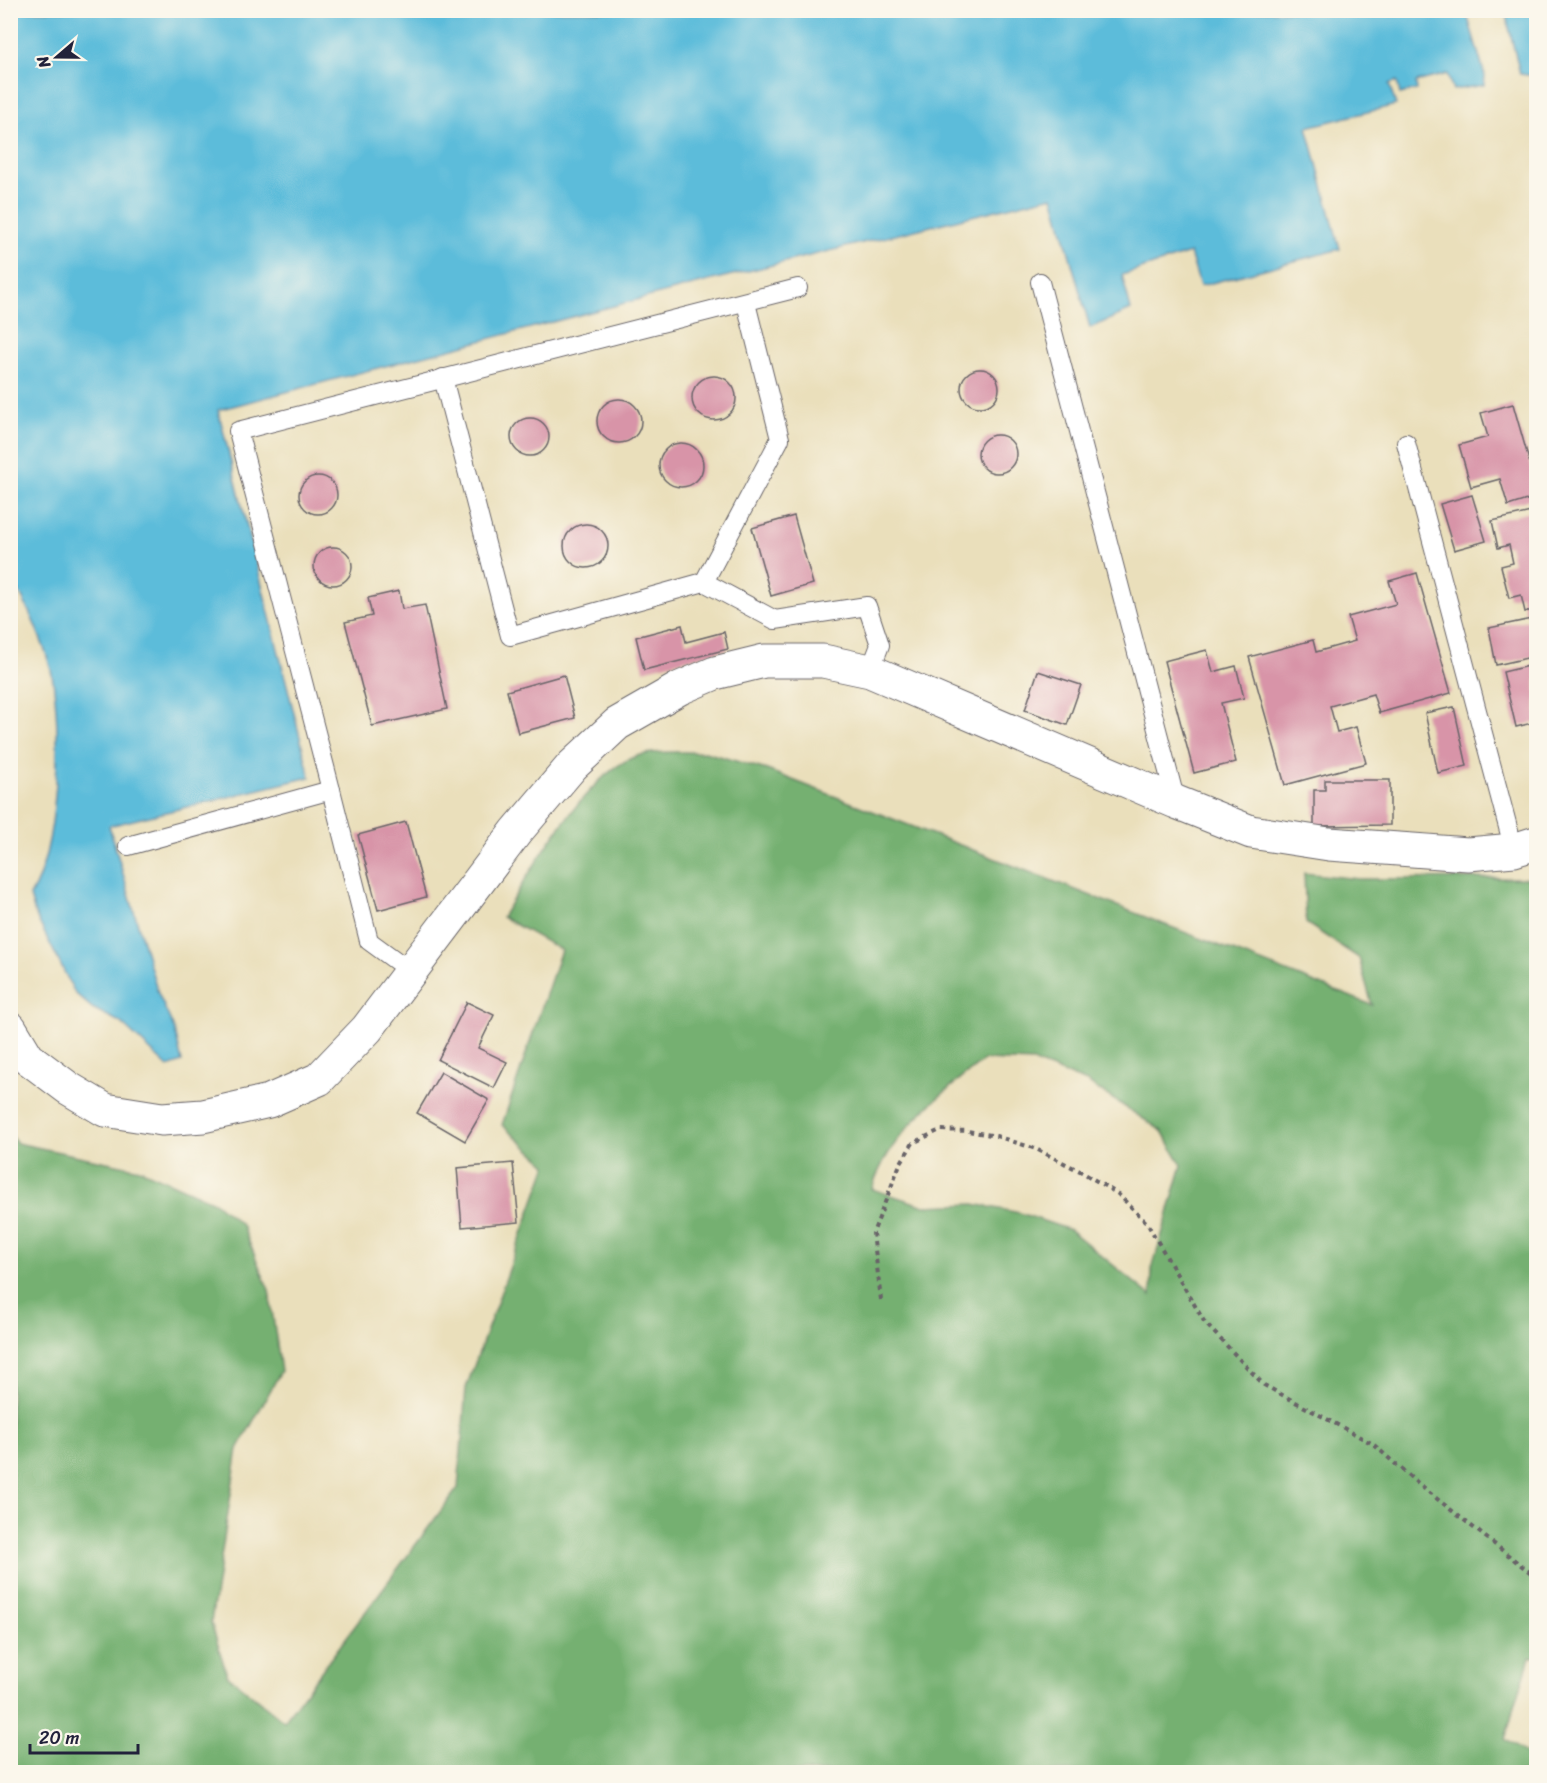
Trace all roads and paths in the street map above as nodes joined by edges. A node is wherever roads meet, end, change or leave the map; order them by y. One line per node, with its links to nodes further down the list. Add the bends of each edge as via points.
1 (1040, 282): 9 (lane)
2 (798, 288): 3 (lane)
3 (746, 303): 4 (lane); 6 (lane, via 780,439)
4 (443, 378): 6 (lane, via 510,636); 8 (lane, via 238,431)
5 (1406, 443): 11 (lane)
6 (704, 582): 7 (lane, via 775,620 867,606 880,645)
7 (870, 671): 9 (street); 12 (street, via 823,662 764,661 715,673 680,688 617,724 572,766 523,824)
8 (331, 790): 10 (lane); 12 (lane, via 369,942)
9 (1176, 802): 11 (street, via 1251,832 1329,844 1468,854)
10 (129, 846)
11 (1525, 846)
12 (410, 971): 13 (street, via 367,1029 319,1080 269,1101 203,1116 162,1119 105,1110 28,1058)
13 (10, 1028)
14 (881, 1300): 15 (path, via 873,1233 900,1164 914,1143 940,1130 968,1131 1036,1149 1118,1194 1147,1223 1204,1323 1264,1385 1373,1444)
15 (1536, 1577)

